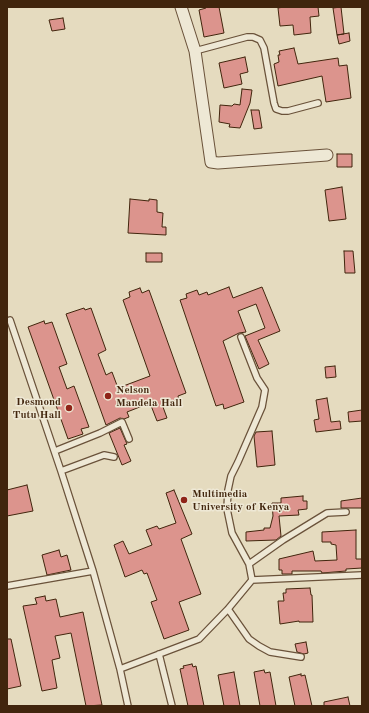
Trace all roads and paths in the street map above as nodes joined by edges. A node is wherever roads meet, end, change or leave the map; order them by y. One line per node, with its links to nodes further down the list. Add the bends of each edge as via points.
1 (181, 7): 2 (street)
2 (195, 51): 3 (lane, via 253,37 260,40 264,48 276,109 288,111); 4 (street, via 211,162 218,164)
3 (318, 103)
4 (326, 155)
5 (10, 320): 8 (lane)
6 (241, 337): 12 (lane, via 264,390 262,407 231,476 228,490 227,509 232,533)
7 (129, 439): 8 (lane, via 122,422)
8 (55, 451): 10 (lane)
9 (114, 457): 10 (lane, via 104,455)
10 (61, 471): 13 (lane)
11 (346, 512): 12 (lane, via 327,513)
12 (249, 564): 15 (lane)
13 (93, 571): 16 (lane); 20 (lane)
14 (362, 575): 15 (lane)
15 (252, 580): 17 (lane)
16 (7, 586)
17 (228, 609): 18 (lane, via 199,639); 19 (lane, via 249,639 259,646 270,652)
18 (159, 654): 20 (lane); 22 (lane)
19 (300, 657)
20 (120, 669): 21 (lane)
21 (128, 706)
22 (172, 706)

